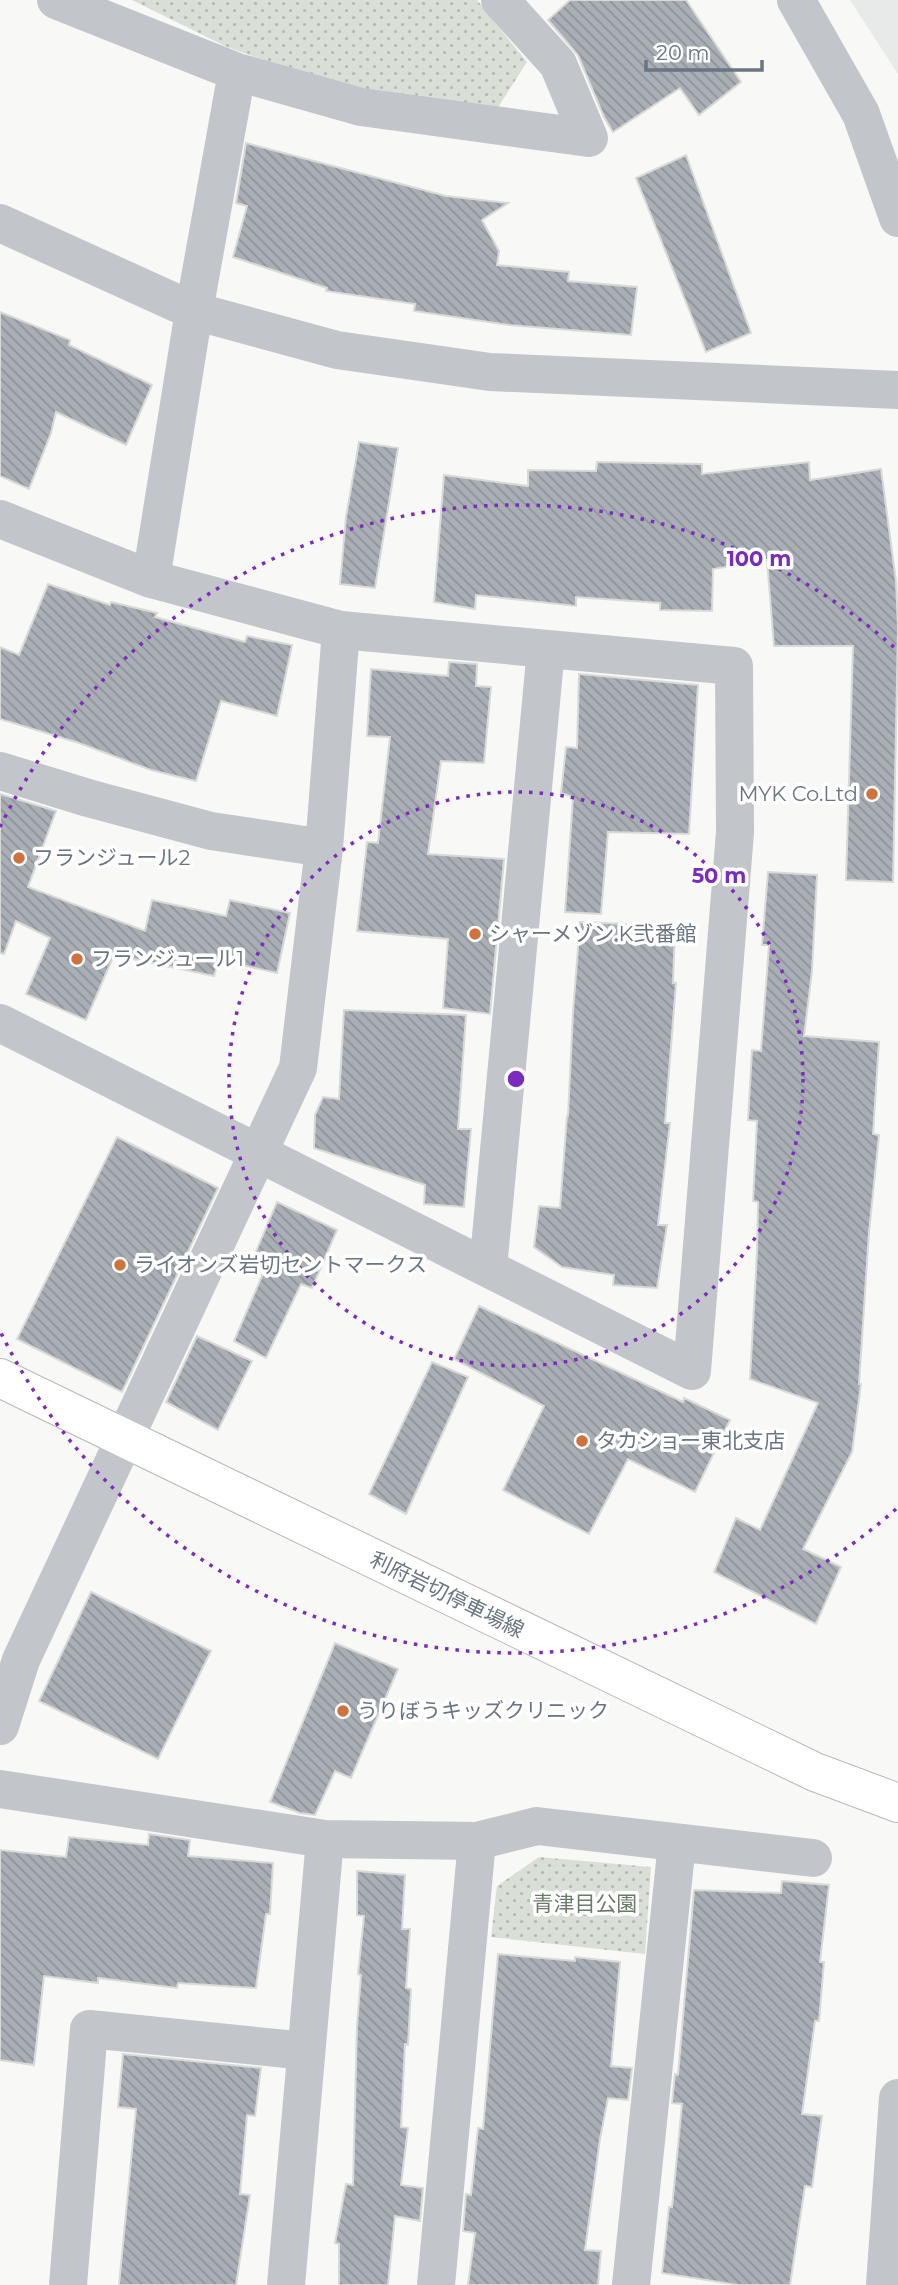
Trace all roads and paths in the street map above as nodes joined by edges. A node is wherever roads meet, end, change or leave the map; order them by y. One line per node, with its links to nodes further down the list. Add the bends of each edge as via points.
1 (57, 0): 4 (street)
2 (500, 0): 4 (street, via 558,64 589,138 361,107)
3 (796, 0): 5 (street, via 861,114)
4 (237, 72): 7 (street)
5 (898, 218)
6 (0, 223): 7 (street)
7 (194, 311): 8 (street, via 337,350 490,372); 10 (street)
8 (898, 390)
9 (0, 519): 10 (street)
10 (151, 579): 11 (street)
11 (341, 629): 12 (street); 14 (street)
12 (546, 649): 17 (street); 17 (street, via 734,666 735,832 692,1371)
13 (0, 771): 14 (street, via 211,831)
14 (324, 848): 16 (street, via 298,1068)
15 (0, 1023): 16 (street)
16 (259, 1153): 17 (street); 19 (street)
17 (488, 1268)
18 (0, 1378): 19 (main road, 利府岩切停車場線)
19 (126, 1440): 20 (street); 23 (main road, 利府岩切停車場線, via 815,1772)
20 (11, 1659): 21 (street)
21 (0, 1726)
22 (0, 1790): 24 (street)
23 (898, 1803)
24 (325, 1839): 25 (street); 28 (street)
25 (477, 1841): 26 (street, via 537,1826); 33 (street)
26 (677, 1843): 27 (street); 34 (street)
27 (813, 1858)
28 (306, 2052): 31 (street, via 89,2029); 32 (street)
29 (898, 2098): 30 (street)
30 (893, 2232): 35 (street)
31 (68, 2285)
32 (286, 2285)
33 (436, 2285)
34 (631, 2285)
35 (885, 2285)

